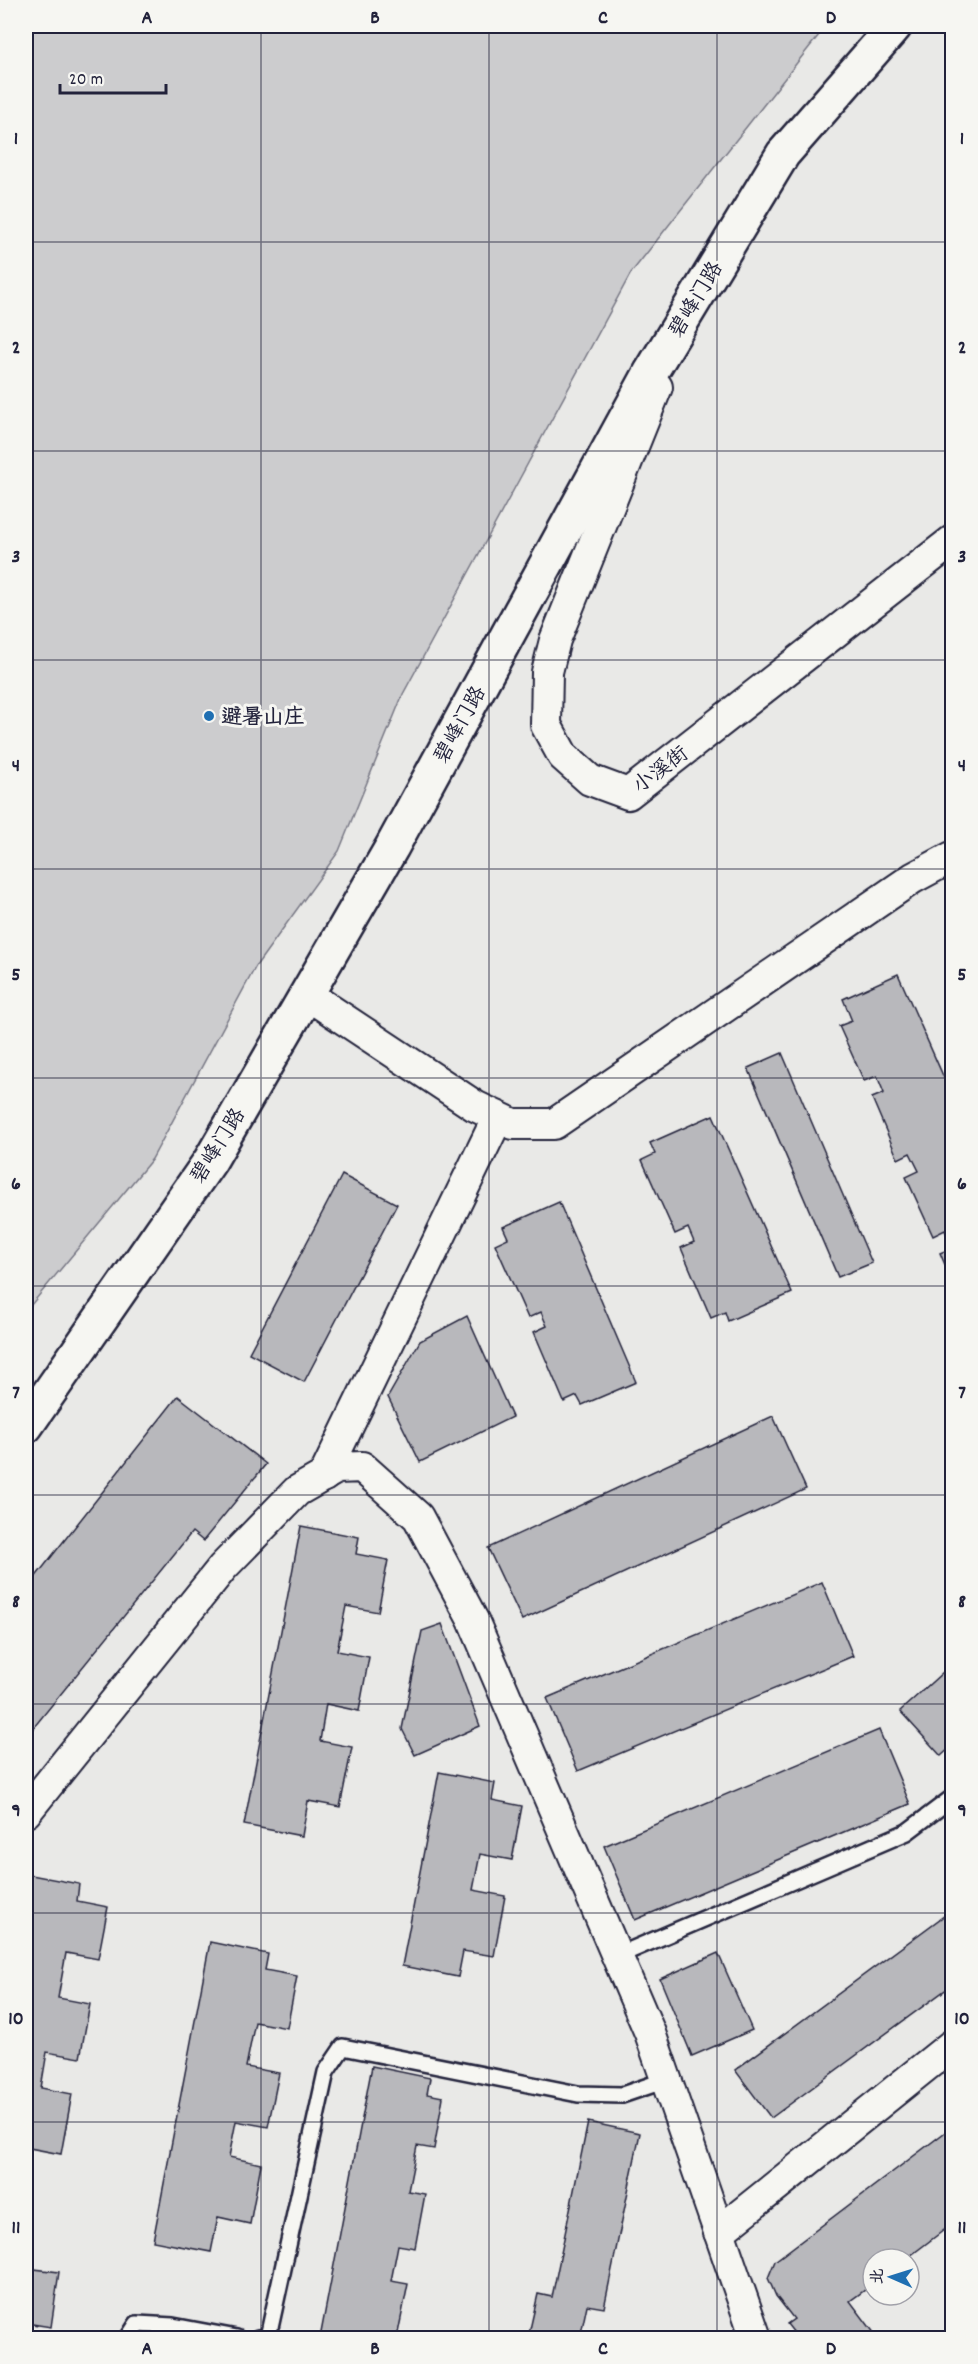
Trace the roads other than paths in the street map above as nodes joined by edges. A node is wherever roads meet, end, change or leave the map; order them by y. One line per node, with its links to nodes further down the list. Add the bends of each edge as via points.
1 (895, 26): 2 (street, 碧峰门路, via 783,154)
2 (684, 317): 3 (street, 小溪街, via 555,640 547,672 546,724 563,756 590,780 628,794); 5 (street, 碧峰门路, via 392,847)
3 (952, 541)
4 (952, 857): 6 (street, via 913,878 554,1124 513,1124)
5 (306, 994): 6 (street, via 475,1106); 7 (street, 碧峰门路, via 210,1161)
6 (498, 1117): 8 (street)
7 (26, 1426)
8 (324, 1476): 10 (street, via 297,1491 223,1567); 11 (street, via 337,1468 362,1467 418,1517 473,1620)
9 (952, 1798): 11 (lane, via 907,1832)
10 (26, 1812)
11 (617, 1956): 13 (street)
12 (952, 2045): 14 (street)
13 (666, 2080): 14 (street); 17 (lane, via 622,2095 578,2094 343,2047 326,2072 268,2337)
14 (719, 2232): 18 (street)
15 (128, 2338): 16 (lane, via 137,2324 173,2326)
16 (237, 2338)
17 (258, 2338)
18 (756, 2338)

